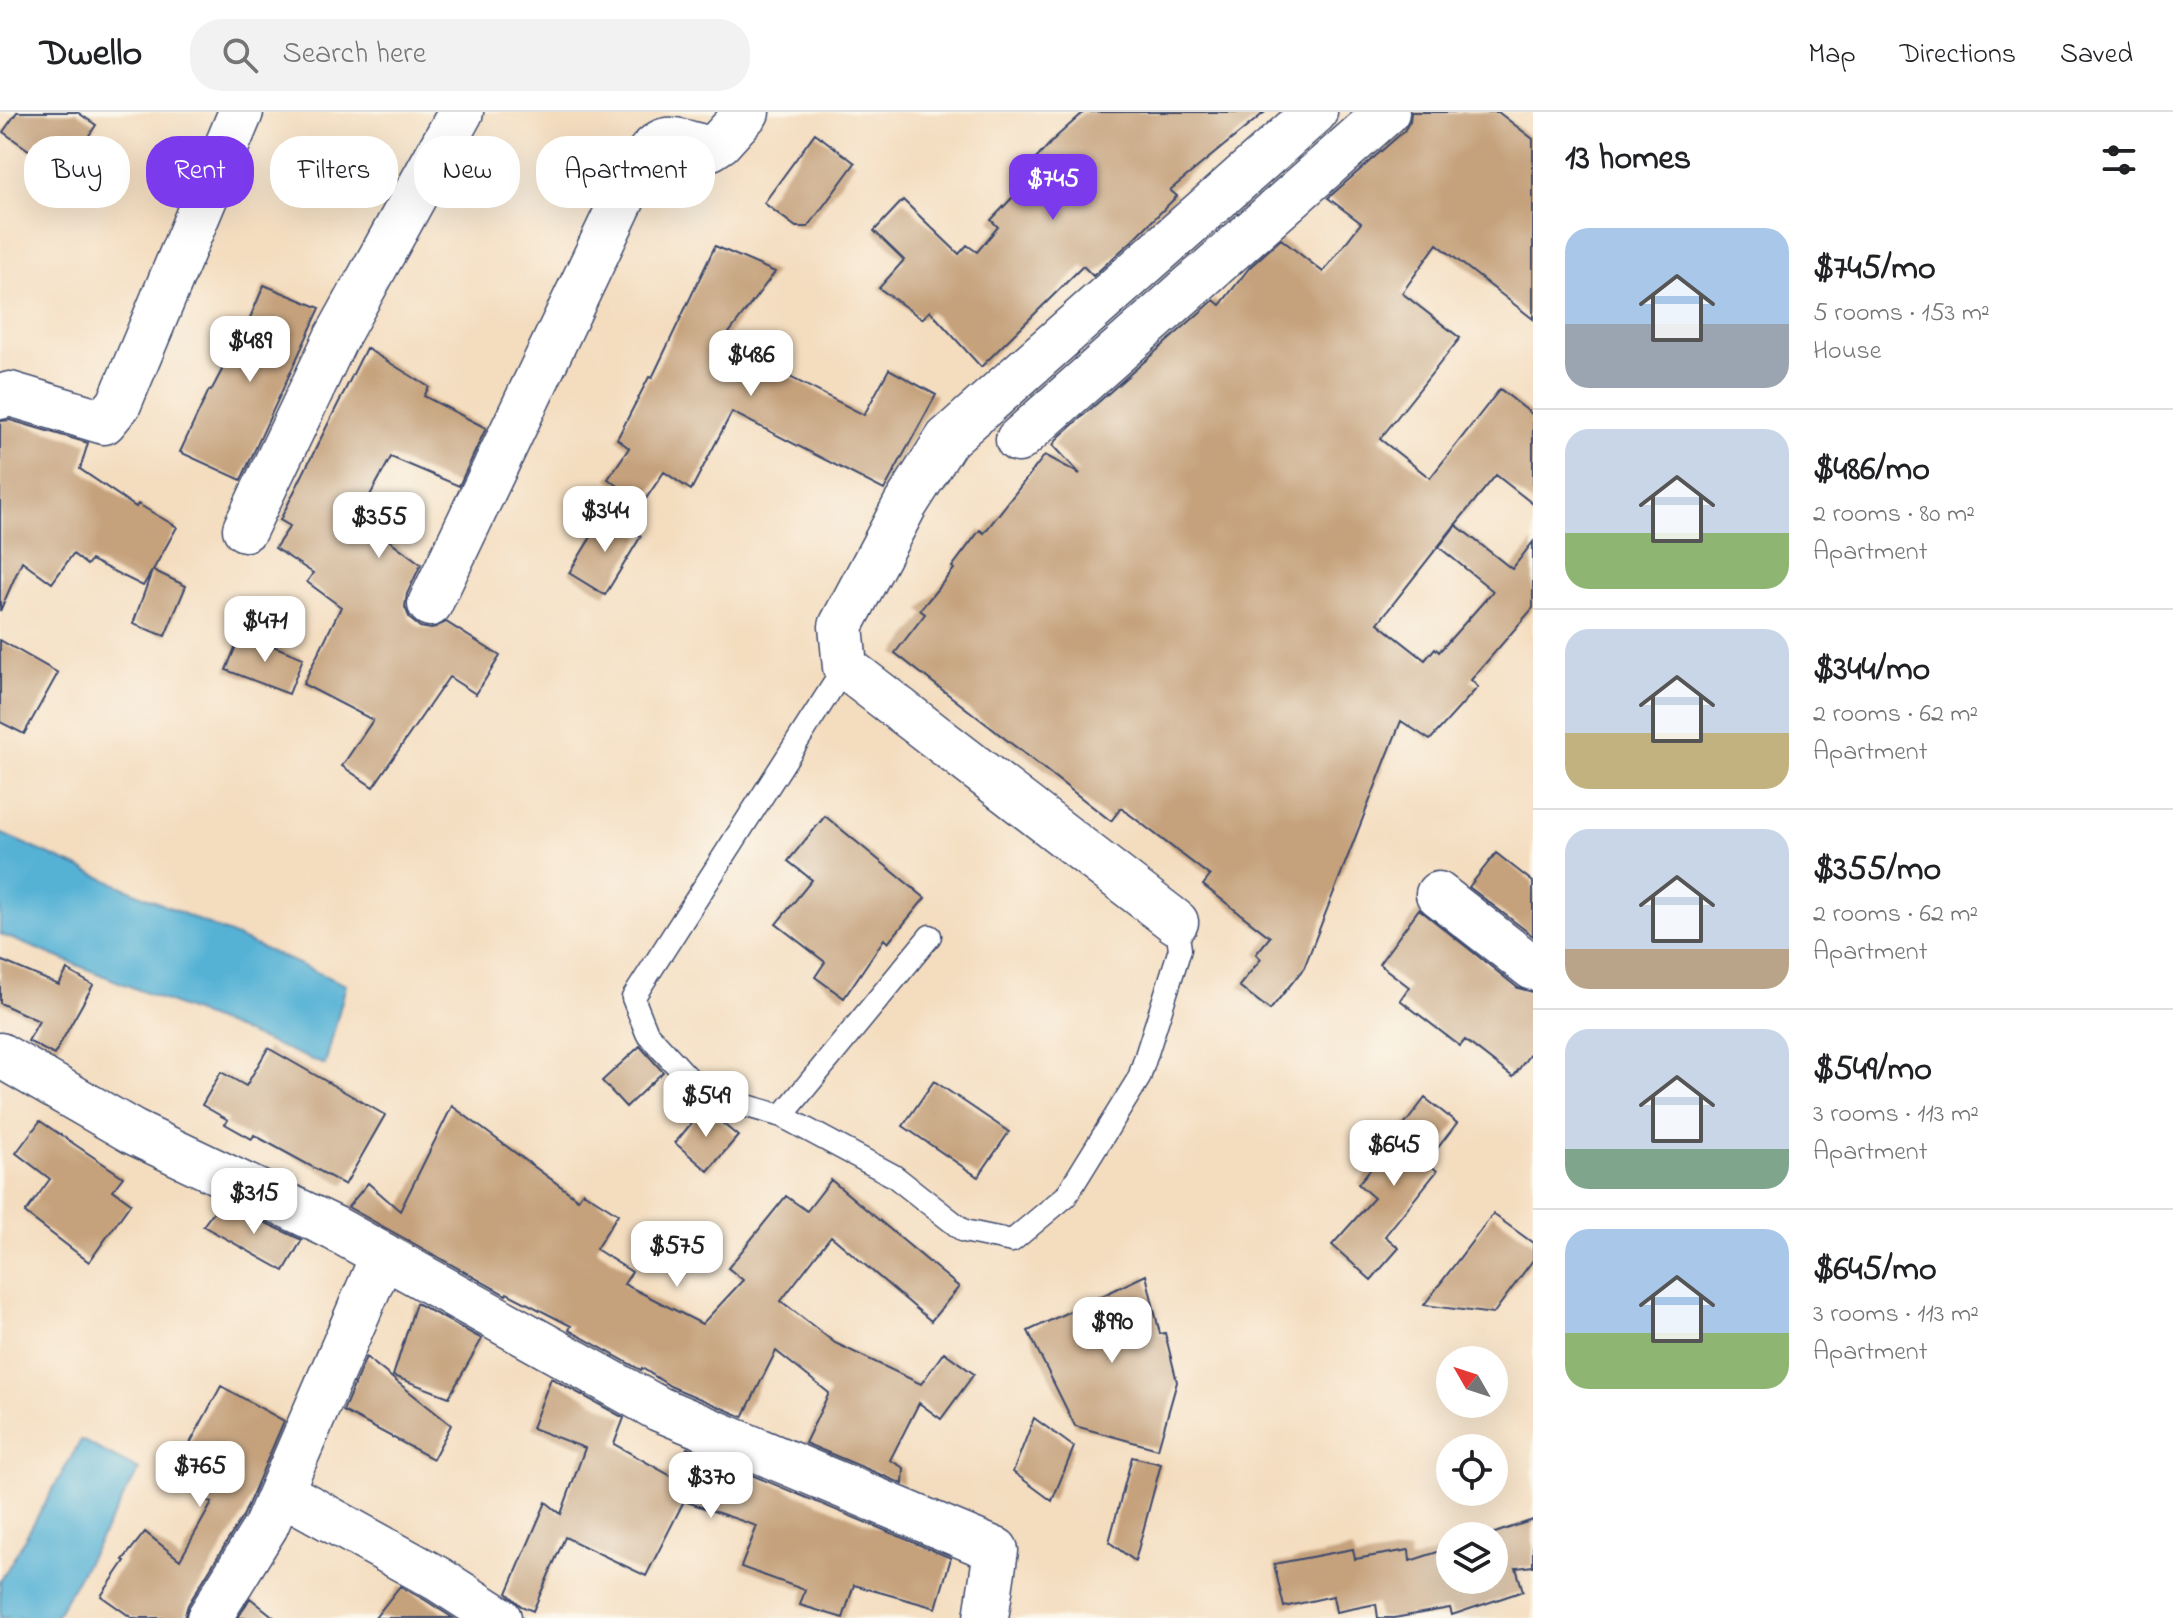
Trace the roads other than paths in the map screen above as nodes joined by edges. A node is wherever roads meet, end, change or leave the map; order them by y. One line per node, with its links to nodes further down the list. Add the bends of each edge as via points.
1 (241, 112): 8 (street, via 119,404 104,422 10,394)
2 (461, 112): 10 (street, via 335,340)
3 (747, 112): 11 (street, via 711,148 670,139 649,153)
4 (1315, 112): 6 (street)
5 (1387, 112): 7 (street)
6 (1063, 337): 7 (street); 12 (street, via 947,439 841,626)
7 (1097, 370): 9 (street)
8 (0, 397)
9 (1018, 440)
10 (245, 529)
11 (430, 604)
12 (845, 667): 14 (street); 18 (lane, via 633,998 647,1033 702,1093)
13 (1438, 894): 16 (street)
14 (1176, 922): 18 (lane, via 1180,949 1139,1078 1066,1196 1012,1241 964,1231 894,1176)
15 (930, 936): 18 (lane)
16 (1533, 968)
17 (0, 1055): 19 (street, via 133,1132)
18 (782, 1116)
19 (383, 1255): 20 (street); 23 (street, via 659,1409 996,1550)
20 (281, 1492): 21 (street); 22 (street)
21 (209, 1618)
22 (499, 1618)
23 (986, 1618)

